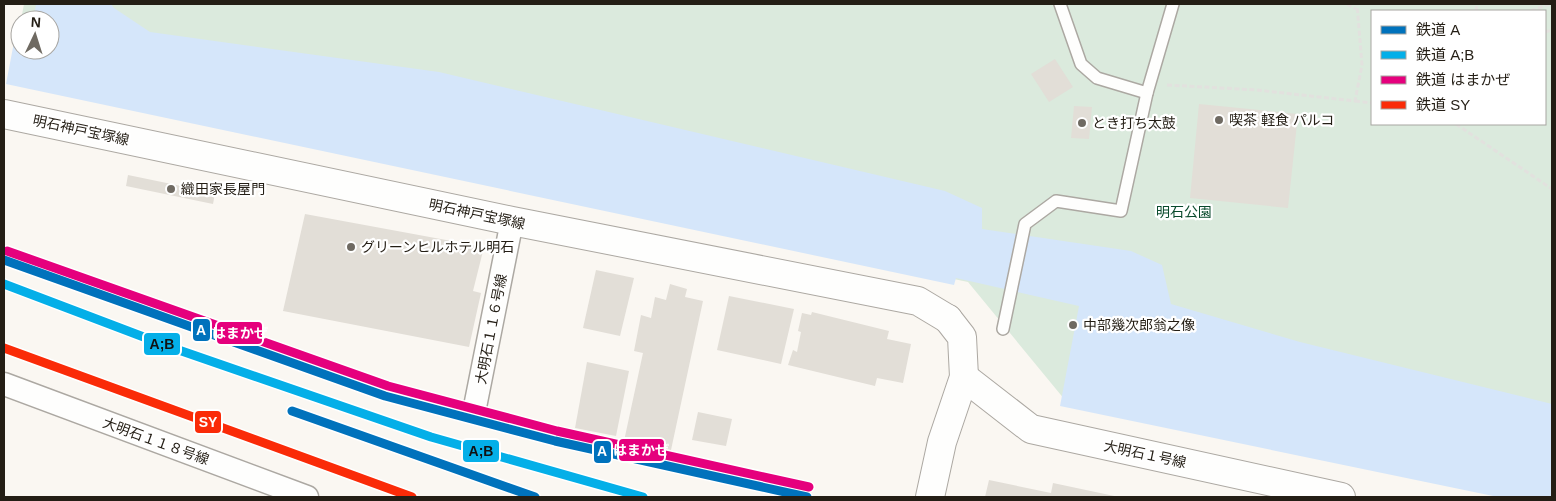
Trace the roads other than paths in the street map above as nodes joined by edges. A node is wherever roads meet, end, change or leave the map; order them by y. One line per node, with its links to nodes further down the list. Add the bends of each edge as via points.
1 (1060, 4): 3 (lane, via 1081,64 1097,78)
2 (1173, 4): 3 (lane)
3 (1148, 89): 6 (lane, via 1121,211 1056,201 1026,224)
4 (4, 114): 5 (main road, 明石神戸宝塚線)
5 (512, 221): 7 (main road, 明石神戸宝塚線, via 918,301 948,319 962,337); 9 (street, 大明石１１６号線)
6 (1003, 329)
7 (964, 377): 11 (main road, via 942,442); 12 (main road, 大明石１号線, via 1031,429)
8 (4, 384): 10 (street, 大明石１１８号線)
9 (475, 407)
10 (307, 497)
11 (930, 497)
12 (1342, 497)

